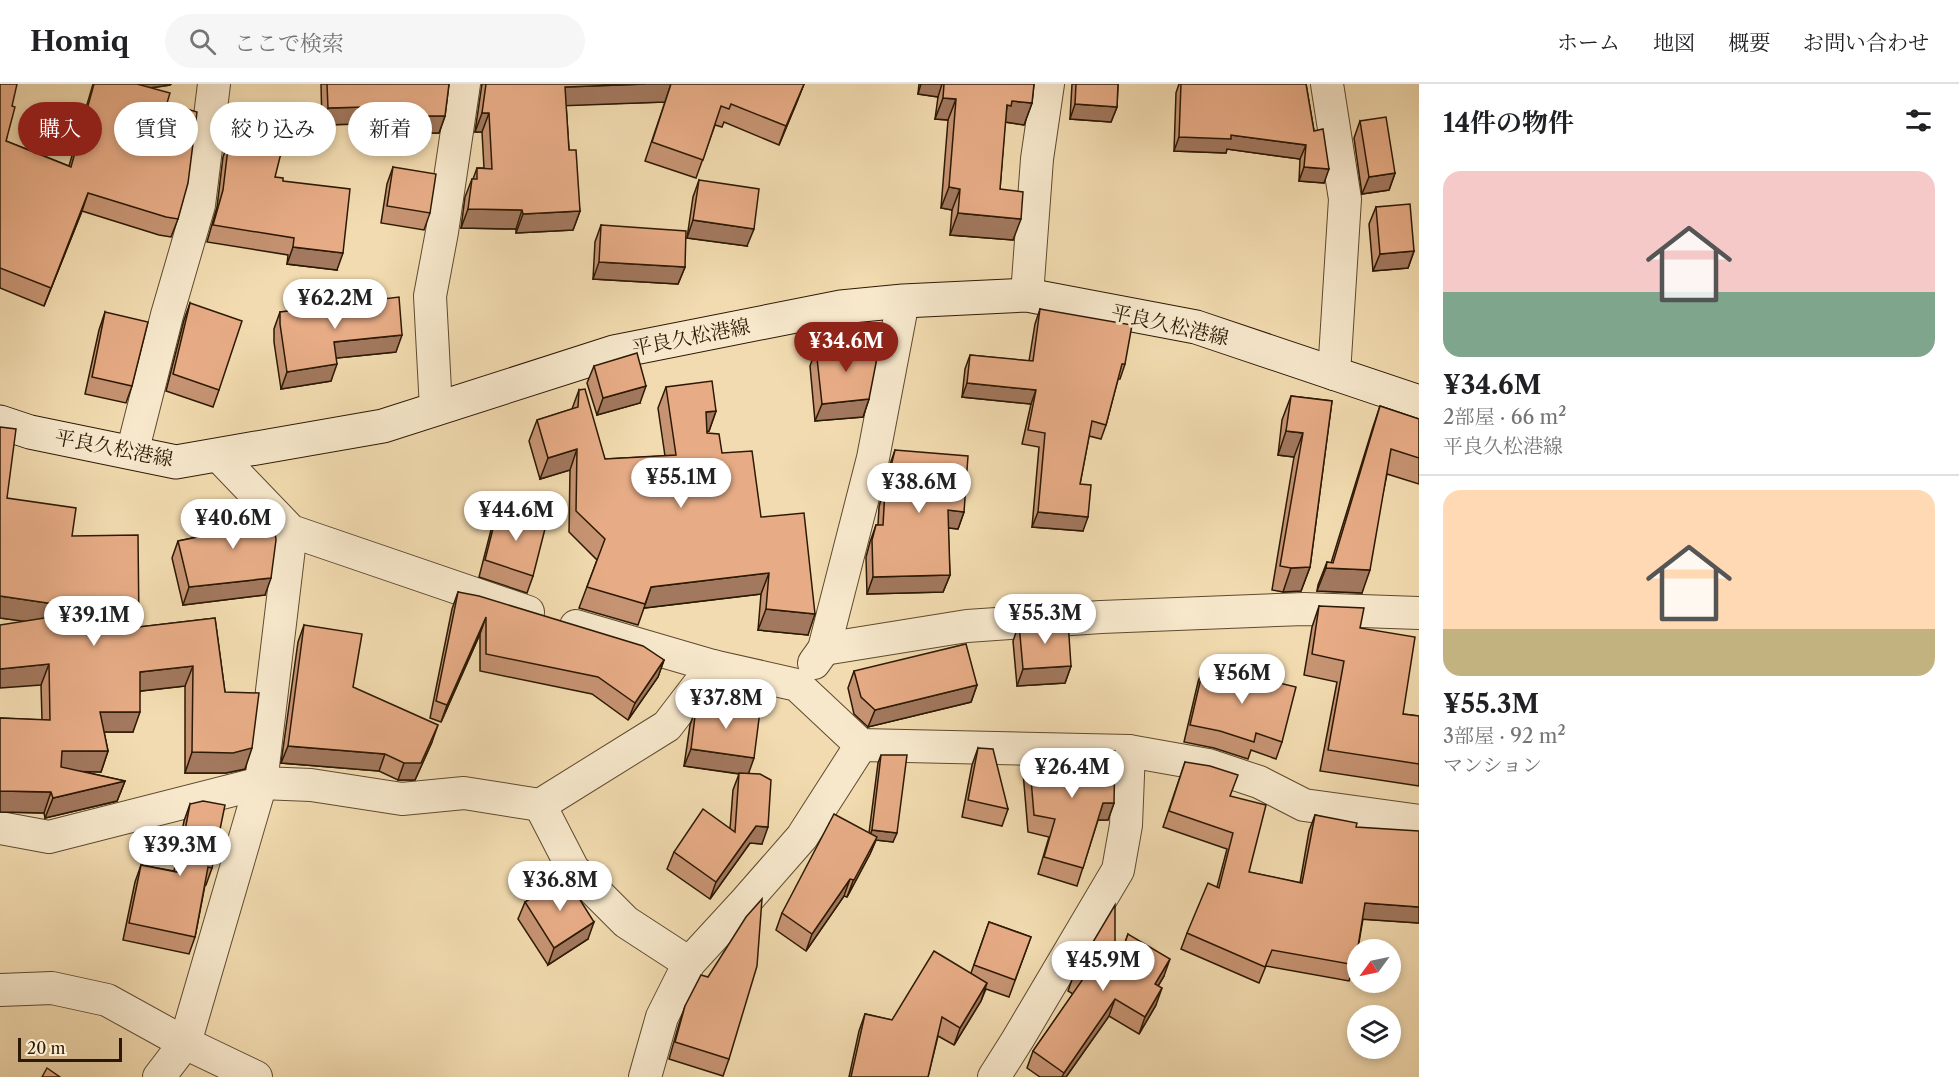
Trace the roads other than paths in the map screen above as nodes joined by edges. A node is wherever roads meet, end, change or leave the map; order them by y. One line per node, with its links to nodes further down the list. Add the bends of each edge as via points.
1 (214, 84): 11 (street, via 199,205)
2 (464, 84): 9 (street, via 430,296)
3 (1048, 84): 5 (street, via 1037,159)
4 (1327, 84): 7 (street, via 1345,199)
5 (1027, 295): 6 (main road, 平良久松港線); 7 (main road, 平良久松港線, via 1196,327)
6 (903, 301): 9 (main road, 平良久松港線, via 842,307 614,352); 15 (street, via 873,458)
7 (1334, 374): 8 (main road, 平良久松港線)
8 (1419, 402)
9 (436, 409): 12 (main road, 平良久松港線, via 383,426)
10 (0, 423): 11 (main road, 平良久松港線)
11 (132, 453): 12 (main road, 平良久松港線, via 176,462)
12 (218, 455): 13 (street)
13 (291, 531): 16 (street, via 507,606); 20 (street)
14 (1419, 613): 15 (street, via 1304,609 1101,617 967,626)
15 (824, 649): 17 (street)
16 (713, 666): 17 (street); 21 (street, via 667,726)
17 (797, 686): 18 (street)
18 (861, 744): 19 (street); 24 (street, via 802,837)
19 (1129, 751): 22 (street, via 1208,765 1259,782 1304,805); 30 (street, via 1126,825 1118,870)
20 (261, 783): 21 (street, via 311,785 402,799 464,793); 23 (street, via 49,837); 26 (street)
21 (540, 805): 24 (street, via 573,868 626,922)
22 (1419, 821)
23 (0, 828)
24 (689, 963): 29 (street, via 662,1017)
25 (0, 990): 26 (street, via 52,988 107,1000)
26 (185, 1043): 27 (street); 28 (street)
27 (159, 1077)
28 (256, 1077)
29 (645, 1077)
30 (994, 1077)

